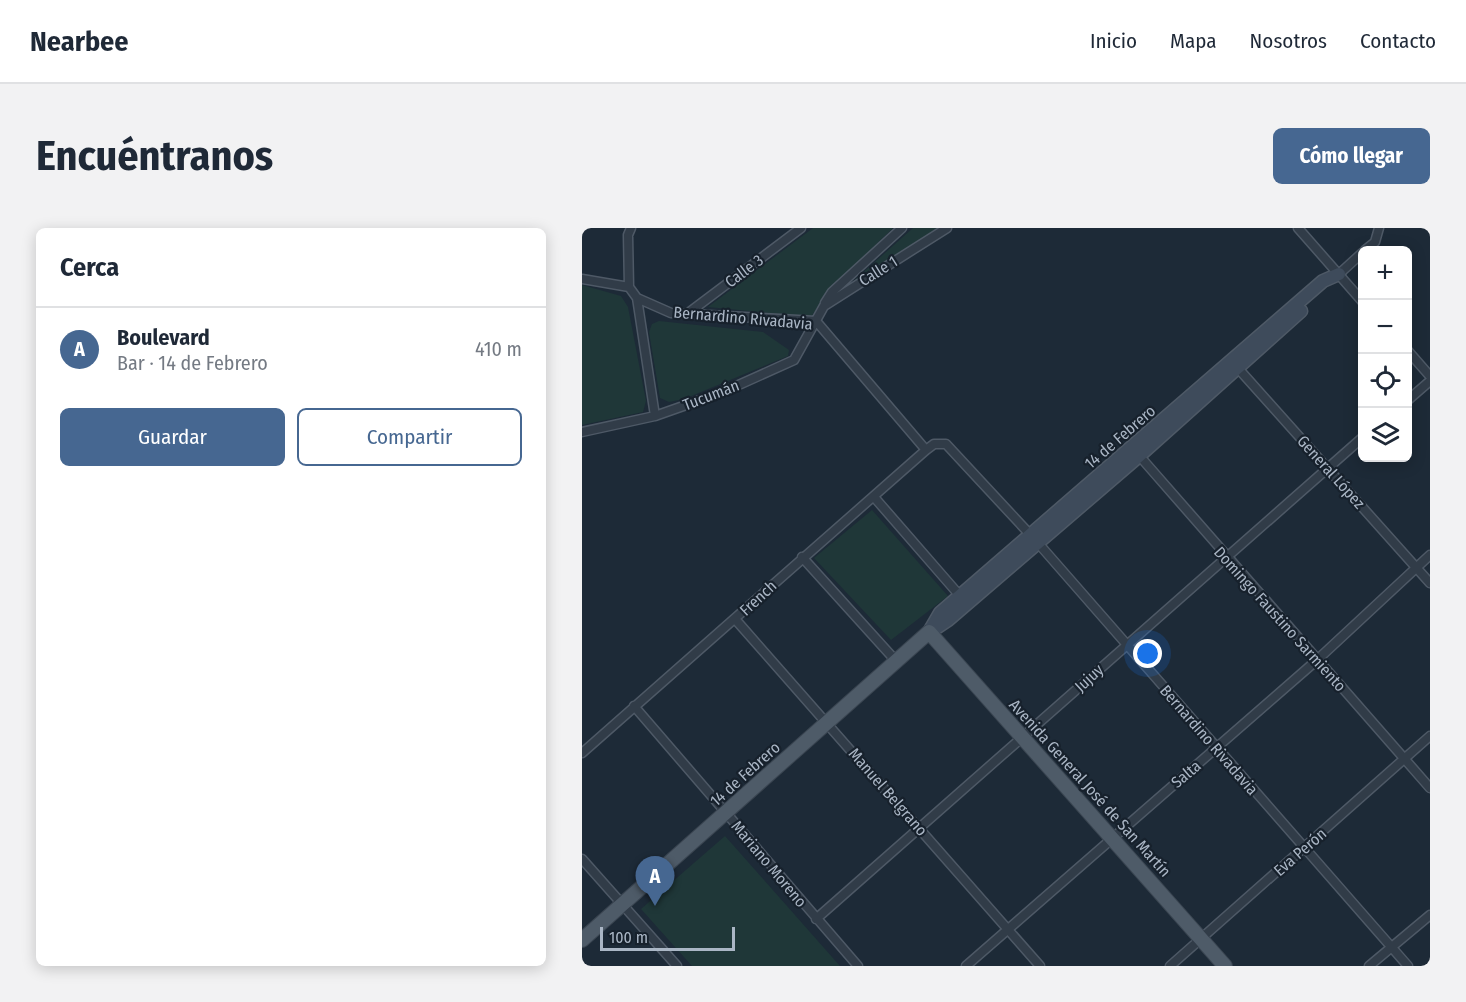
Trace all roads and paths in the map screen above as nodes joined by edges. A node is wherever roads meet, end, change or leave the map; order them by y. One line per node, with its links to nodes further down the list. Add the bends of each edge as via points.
1 (801, 228): 15 (street, Calle 3)
2 (902, 228): 14 (street, via 832,292)
3 (947, 228): 14 (street, Calle 1)
4 (1298, 228): 9 (street)
5 (1379, 228): 7 (street, 14 de Febrero)
6 (628, 230): 11 (street)
7 (1371, 246)
8 (1358, 257): 9 (street, 14 de Febrero)
9 (1338, 274): 13 (street); 18 (main road, 14 de Febrero, via 1323,281)
10 (582, 279): 11 (street)
11 (629, 287): 12 (street, Bernardino Rivadavia)
12 (637, 298): 15 (street, Bernardino Rivadavia, via 663,310); 21 (street)
13 (1361, 300)
14 (824, 306): 16 (street, Calle 1)
15 (687, 314): 16 (street, Bernardino Rivadavia)
16 (816, 321): 21 (street, Tucumán, via 794,360 723,392); 25 (street, Bernardino Rivadavia)
17 (1409, 354): 19 (street)
18 (1234, 364): 26 (main road, 14 de Febrero); 27 (street, General López)
19 (1430, 379): 20 (street)
20 (1412, 395)
21 (655, 416): 22 (street, Tucumán)
22 (582, 432)
23 (1358, 442): 27 (street, Jujuy)
24 (934, 444): 25 (street, French); 29 (street, Bernardino Rivadavia, via 946,444)
25 (926, 450): 28 (street, French)
26 (1136, 452): 29 (main road, 14 de Febrero); 32 (street, Domingo Faustino Sarmiento)
27 (1328, 468): 32 (street, Jujuy); 33 (street, General López)
28 (874, 497): 31 (street, French); 35 (street)
29 (1034, 540): 35 (main road, 14 de Febrero); 37 (main road, 14 de Febrero); 38 (street, Bernardino Rivadavia)
30 (1430, 555): 33 (street, Salta)
31 (802, 557): 36 (street, French); 40 (street)
32 (1226, 558): 38 (street, Jujuy); 39 (street, Domingo Faustino Sarmiento)
33 (1416, 567): 34 (street, General López); 39 (street, Salta)
34 (1430, 583)
35 (961, 597): 37 (main road, 14 de Febrero, via 940,613)
36 (735, 619): 41 (street, French); 42 (street, Manuel Belgrano)
37 (930, 632): 40 (main road, 14 de Febrero); 44 (main road, Avenida General José de San Martín)
38 (1126, 644): 44 (street, Jujuy); 45 (street, Bernardino Rivadavia)
39 (1317, 660): 45 (street, Salta); 47 (street, Domingo Faustino Sarmiento)
40 (896, 661): 42 (main road, 14 de Febrero)
41 (634, 706): 46 (street, French); 49 (street, Mariano Moreno)
42 (828, 722): 49 (main road, 14 de Febrero); 50 (street, Manuel Belgrano)
43 (1430, 736): 47 (street, Eva Perón)
44 (1024, 738): 50 (street, Jujuy); 51 (main road, Avenida General José de San Martín)
45 (1216, 748): 51 (street, Salta); 52 (street, Bernardino Rivadavia)
46 (582, 753)
47 (1404, 759): 48 (street, Domingo Faustino Sarmiento); 52 (street, Eva Perón)
48 (1430, 788)
49 (726, 813): 54 (main road, 14 de Febrero); 56 (street, Mariano Moreno)
50 (918, 827): 56 (street, Jujuy); 57 (street, Manuel Belgrano)
51 (1112, 836): 57 (street, Salta); 58 (main road, Avenida General José de San Martín)
52 (1304, 848): 58 (street, Eva Perón); 60 (street, Bernardino Rivadavia)
53 (582, 859): 54 (street)
54 (623, 904): 59 (main road, 14 de Febrero); 61 (street)
55 (1430, 915): 60 (street)
56 (816, 919): 62 (street, Mariano Moreno)
57 (1008, 930): 63 (street, Salta); 64 (street, Manuel Belgrano)
58 (1201, 938): 65 (street, Eva Perón); 66 (main road, Avenida General José de San Martín)
59 (582, 940)
60 (1391, 947): 67 (street); 68 (street, Bernardino Rivadavia)
61 (677, 966)
62 (858, 966)
63 (966, 966)
64 (1040, 966)
65 (1170, 966)
66 (1225, 966)
67 (1369, 966)
68 (1408, 966)

